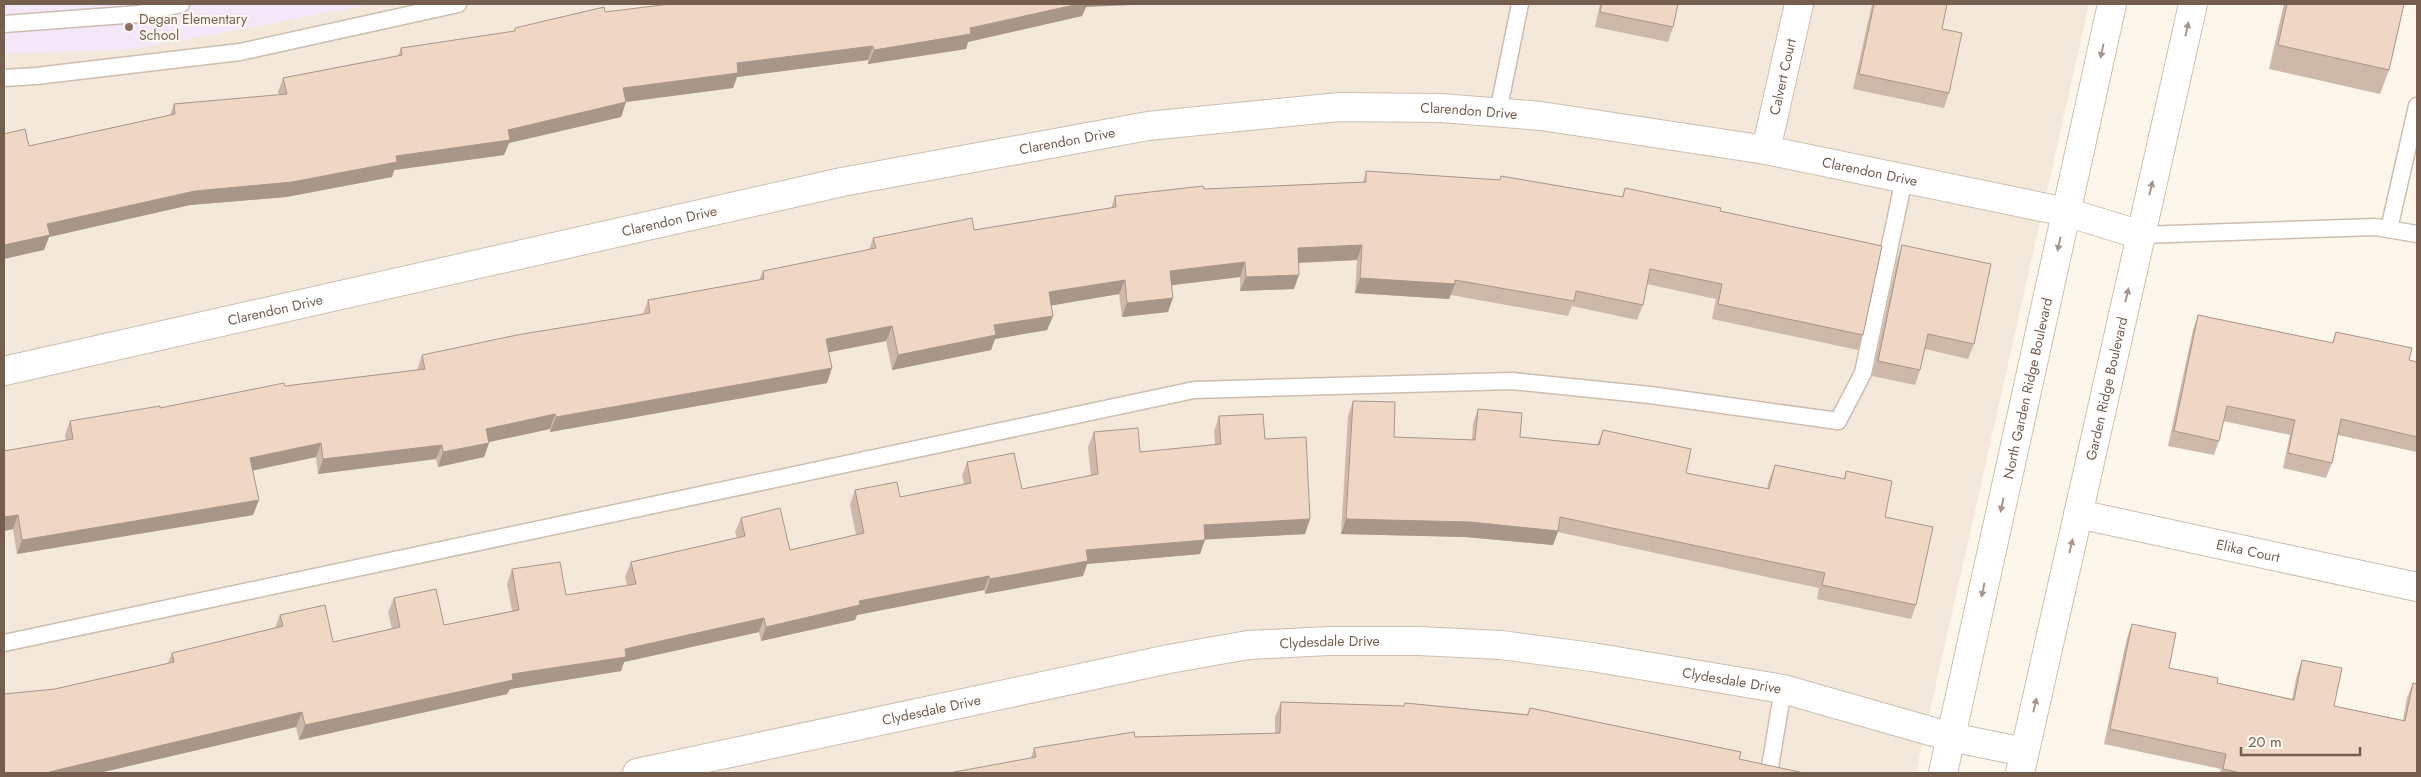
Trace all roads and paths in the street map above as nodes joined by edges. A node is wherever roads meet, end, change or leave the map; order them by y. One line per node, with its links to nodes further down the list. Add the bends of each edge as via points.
1 (181, 4): 7 (lane, via 139,14)
2 (458, 4): 8 (lane, via 240,52)
3 (1520, 4): 10 (lane)
4 (1799, 4): 11 (street, Calvert Court)
5 (2112, 4): 13 (street, North Garden Ridge Boulevard, one-way to 13)
6 (2192, 4): 16 (street, Garden Ridge Boulevard, one-way to 6)
7 (4, 24)
8 (4, 78)
9 (2417, 106): 14 (lane)
10 (1498, 112): 11 (street, Clarendon Drive); 17 (street, Clarendon Drive, via 1339,107 1148,126 842,182)
11 (1766, 150): 12 (street, Clarendon Drive)
12 (1904, 179): 13 (street, Clarendon Drive); 20 (lane, via 1863,373 1838,421 1650,395 1512,381 1194,390)
13 (2066, 212): 16 (street, Clarendon Drive); 22 (street, North Garden Ridge Boulevard, one-way to 22)
14 (2389, 229): 15 (lane); 16 (lane)
15 (2417, 234)
16 (2140, 235): 18 (street, Garden Ridge Boulevard, one-way to 16)
17 (4, 371)
18 (2078, 514): 19 (street, Elika Court); 23 (street, Garden Ridge Boulevard, one-way to 18)
19 (2417, 587)
20 (4, 643)
21 (1783, 689): 22 (street, Clydesdale Drive); 24 (street, Clydesdale Drive, via 1502,645 1329,641 1248,645); 25 (lane)
22 (1951, 737): 23 (street, Clydesdale Drive); 26 (street, North Garden Ridge Boulevard)
23 (2022, 763)
24 (637, 773)
25 (1769, 773)
26 (1943, 773)

